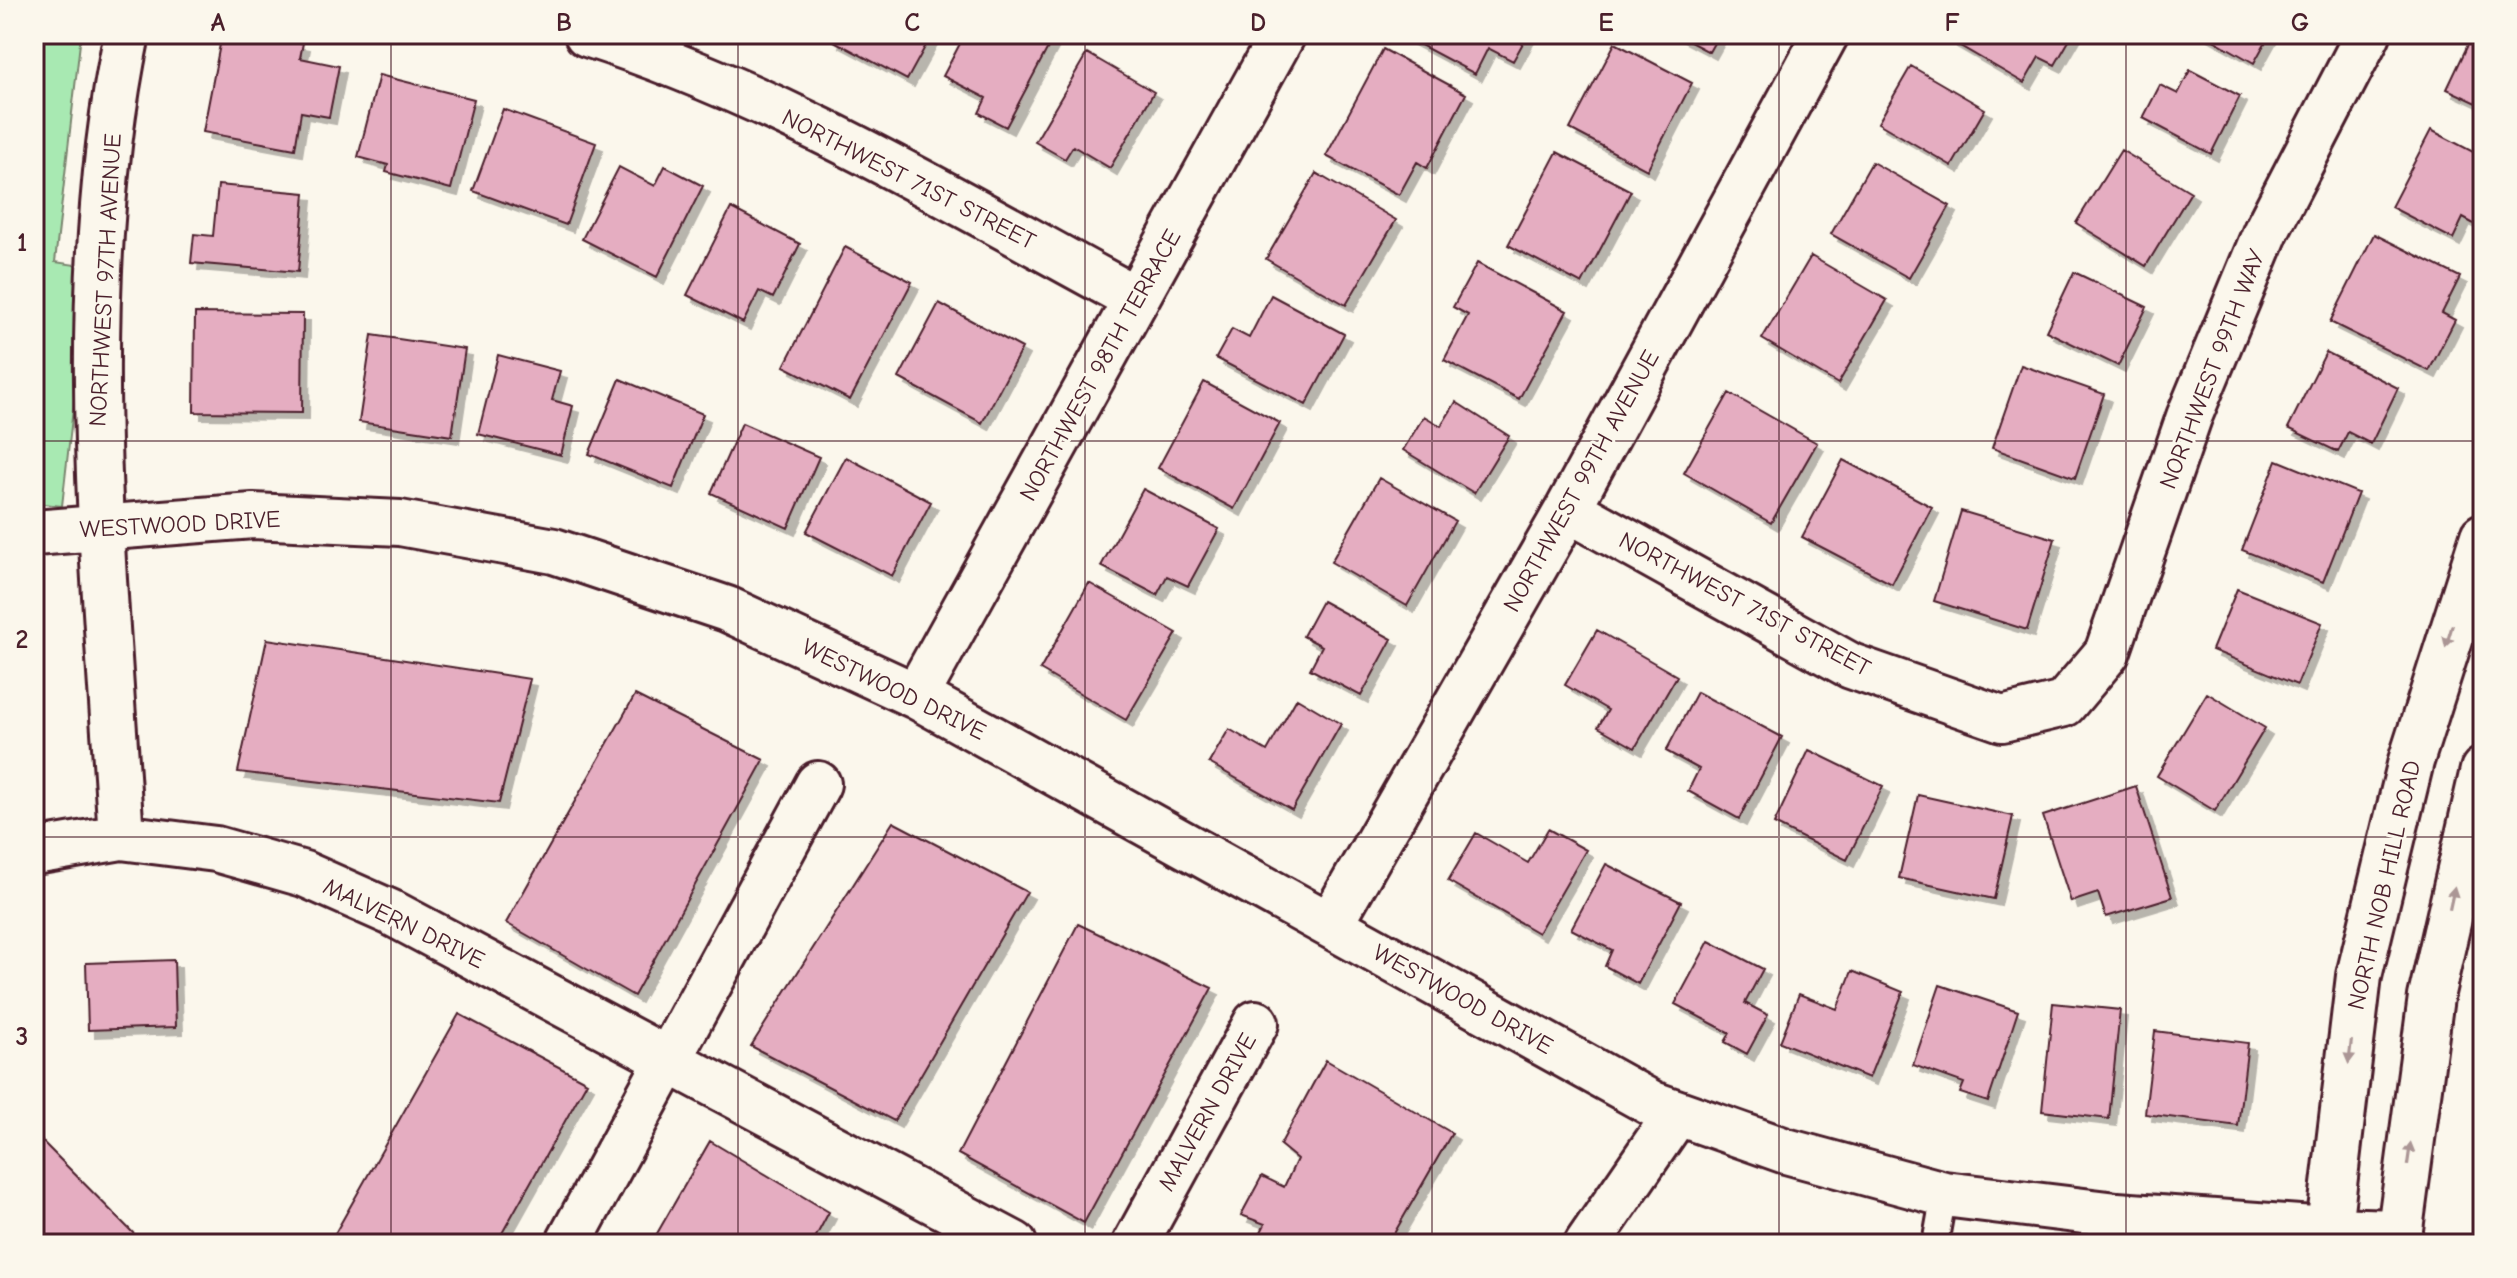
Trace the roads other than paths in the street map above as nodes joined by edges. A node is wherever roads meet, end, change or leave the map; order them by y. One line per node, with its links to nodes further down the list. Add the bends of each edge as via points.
1 (127, 34): 8 (street, NORTHWEST 97TH AVENUE, via 115,90 101,267 95,406)
2 (587, 34): 6 (street, NORTHWEST 71ST STREET, via 627,46 831,134)
3 (1283, 34): 6 (street, NORTHWEST 98TH TERRACE)
4 (1826, 34): 7 (street, NORTHWEST 99TH AVENUE)
5 (2368, 34): 12 (street, NORTHWEST 99TH WAY, via 2266,231 2189,417 2107,653)
6 (1136, 299): 11 (street, NORTHWEST 98TH TERRACE)
7 (1568, 509): 12 (street, NORTHWEST 71ST STREET, via 1851,666 2002,719); 17 (street, NORTHWEST 99TH AVENUE)
8 (104, 527): 9 (street, WESTWOOD DRIVE); 11 (street, WESTWOOD DRIVE, via 253,516 386,522 554,551 727,609); 15 (street)
9 (34, 533)
10 (2483, 536): 22 (street, NORTH NOB HILL ROAD, one-way to 22, via 2411,761 2359,976)
11 (916, 696): 17 (street, WESTWOOD DRIVE)
12 (2064, 704)
13 (2483, 770): 23 (street, one-way to 13, via 2431,997)
14 (818, 784): 19 (street)
15 (121, 837): 16 (street, MALVERN DRIVE); 19 (street, MALVERN DRIVE, via 216,849 304,874 392,913)
16 (34, 852)
17 (1330, 925): 20 (street, WESTWOOD DRIVE)
18 (1256, 1023): 26 (street, MALVERN DRIVE)
19 (670, 1059): 24 (street); 25 (street, MALVERN DRIVE)
20 (1677, 1113): 21 (street, WESTWOOD DRIVE, via 1786,1151); 27 (street)
21 (1944, 1194): 22 (street, WESTWOOD DRIVE); 28 (lane)
22 (2327, 1237): 23 (street, WESTWOOD DRIVE)
23 (2398, 1238)
24 (568, 1244)
25 (1014, 1244)
26 (1135, 1244)
27 (1587, 1244)
28 (1935, 1244)

